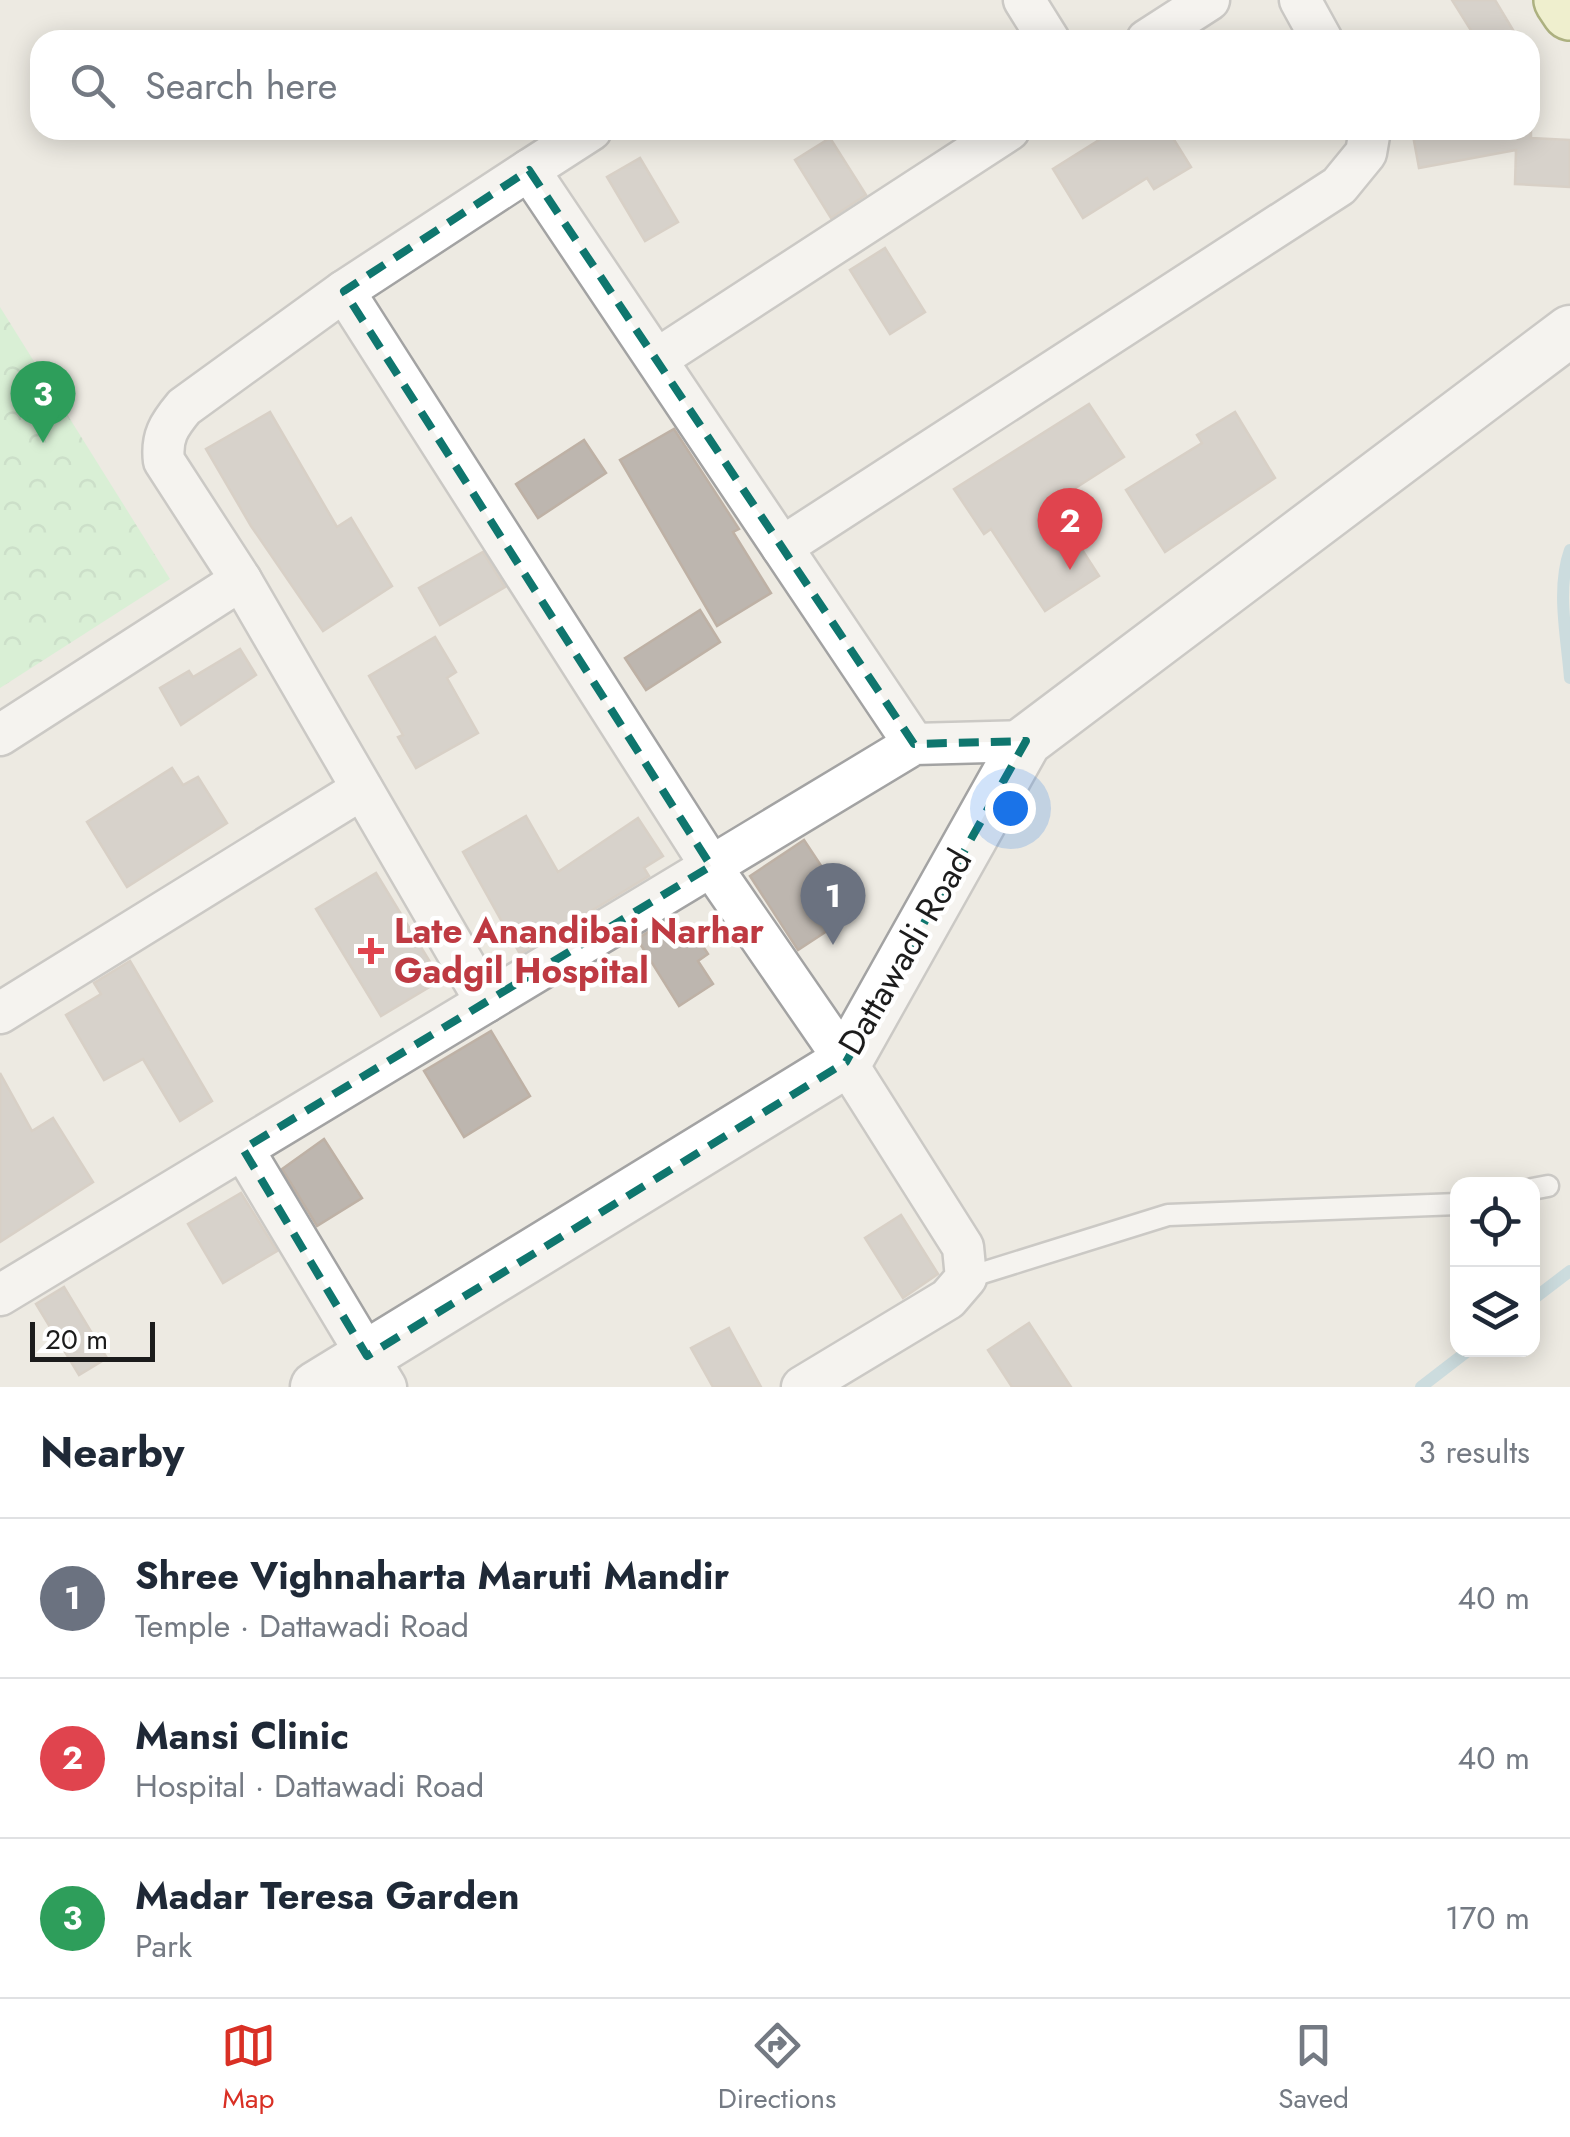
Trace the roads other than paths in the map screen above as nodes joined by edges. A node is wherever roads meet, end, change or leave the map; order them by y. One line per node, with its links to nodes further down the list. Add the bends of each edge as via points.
1 (1024, 0): 6 (street)
2 (1209, 0): 7 (street)
3 (1300, 0): 8 (street)
4 (1562, 0): 5 (main road)
5 (1570, 12)
6 (1044, 30)
7 (1162, 30)
8 (1316, 30)
9 (576, 140): 12 (street)
10 (994, 140): 15 (street)
11 (1368, 140): 16 (street, via 1340,186)
12 (529, 170): 13 (street); 15 (street)
13 (344, 291): 17 (street, via 184,407 167,429 164,460); 22 (street)
14 (1570, 330): 19 (street, Dattawadi Road)
15 (657, 359): 16 (street)
16 (782, 547): 20 (street)
17 (241, 580): 18 (street); 21 (street)
18 (0, 734)
19 (1026, 741): 20 (street); 25 (street, Dattawadi Road)
20 (914, 744): 22 (street)
21 (362, 789): 23 (street); 24 (street)
22 (712, 866): 23 (street); 25 (street)
23 (486, 1002): 26 (street)
24 (0, 1013)
25 (846, 1062): 28 (street, via 963,1247); 30 (street, Dattawadi Road)
26 (244, 1149): 29 (street); 30 (street)
27 (1450, 1204): 28 (lane, via 1168,1215)
28 (966, 1278): 32 (street, via 948,1299)
29 (0, 1296)
30 (377, 1372): 31 (street, Dattawadi Road)
31 (316, 1387)
32 (802, 1387)

